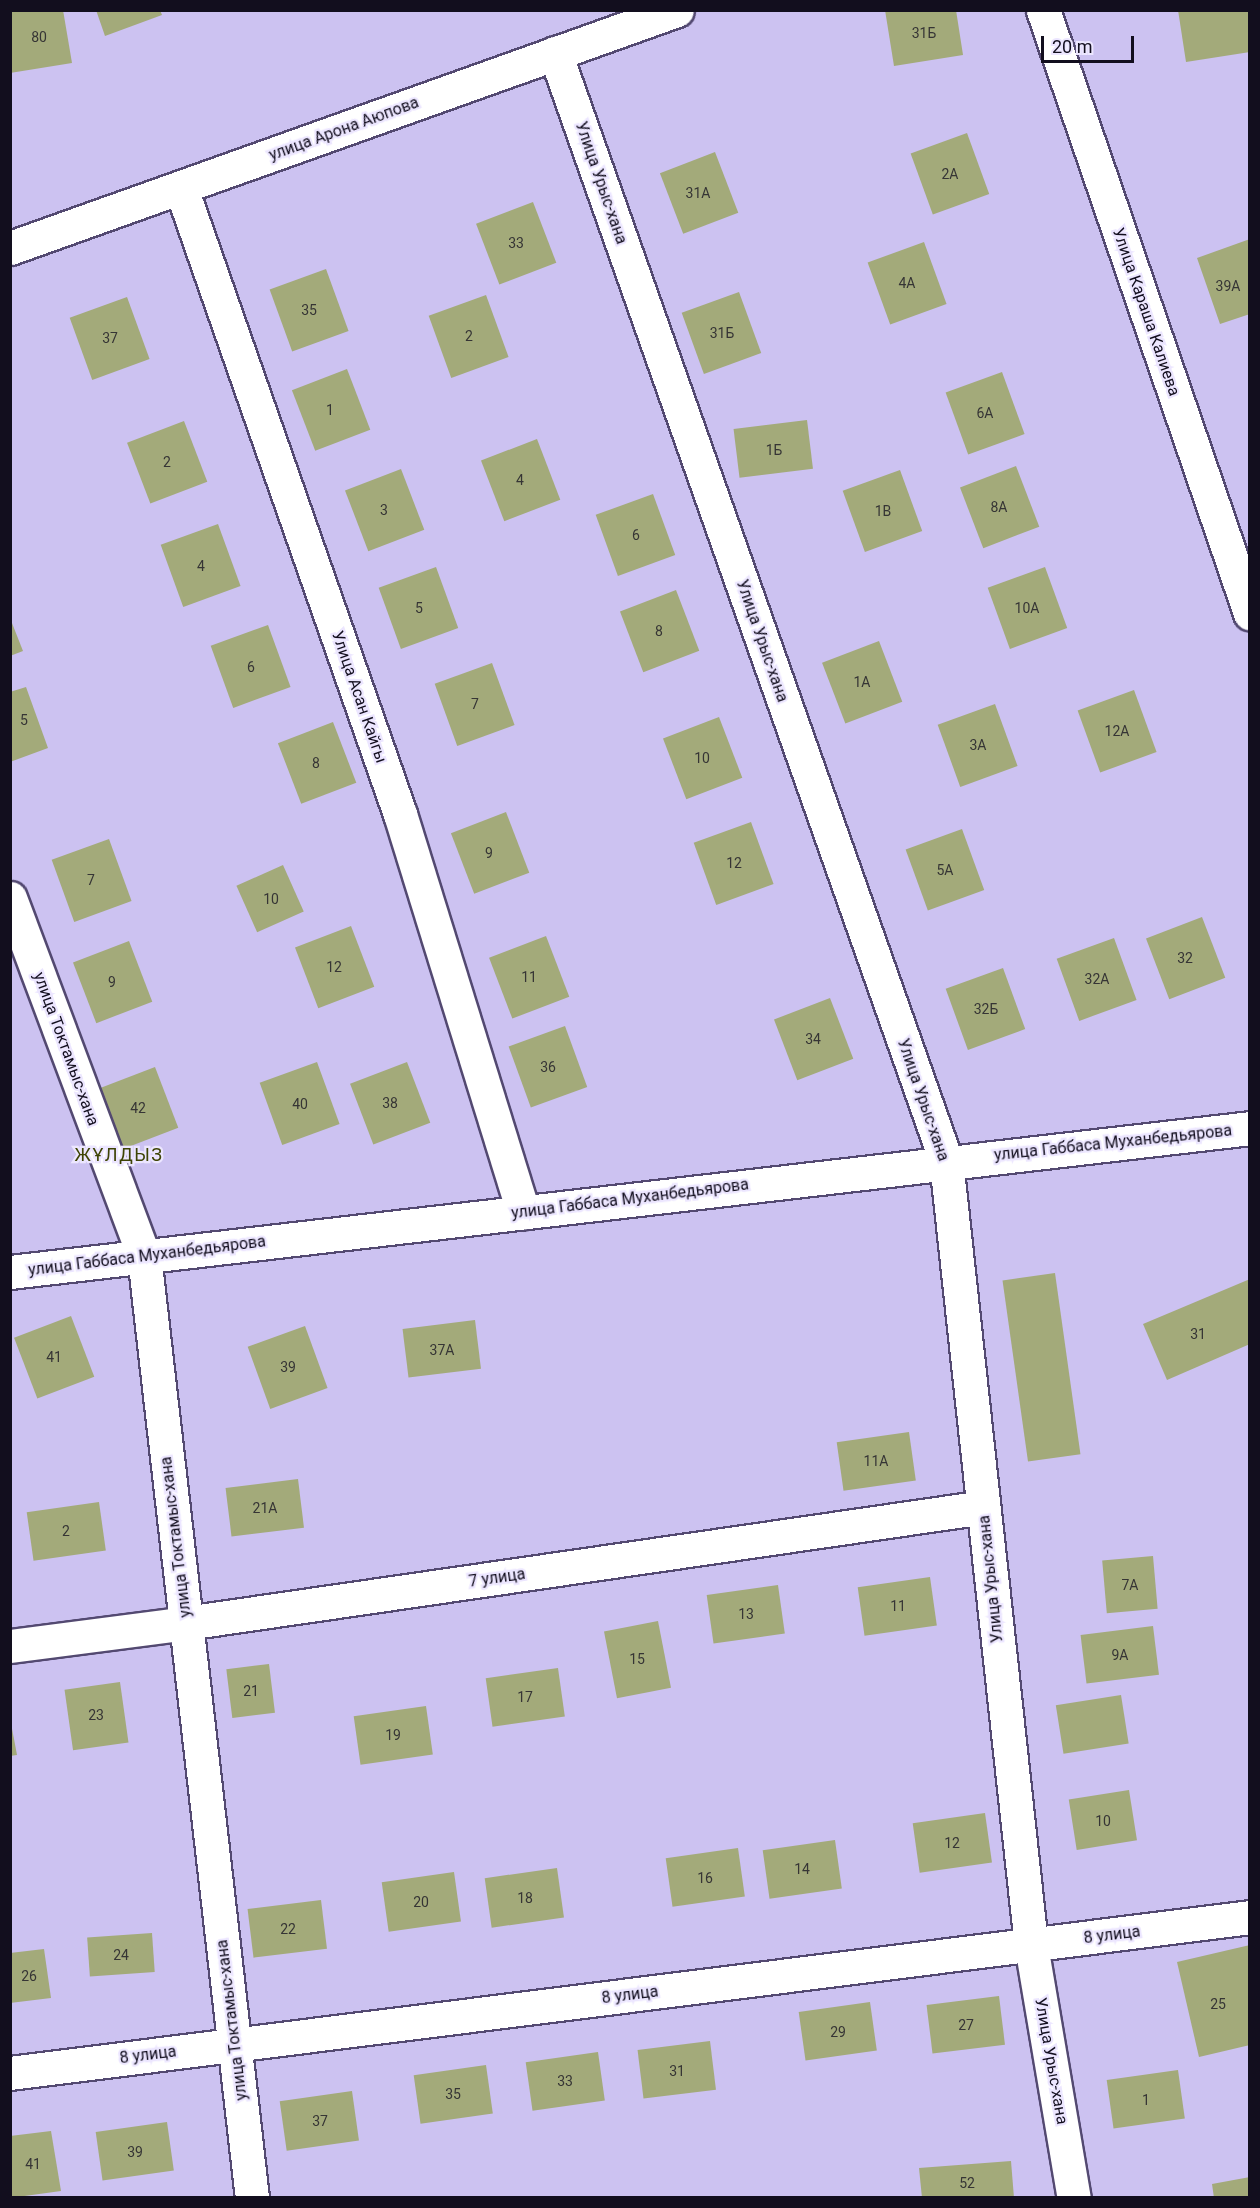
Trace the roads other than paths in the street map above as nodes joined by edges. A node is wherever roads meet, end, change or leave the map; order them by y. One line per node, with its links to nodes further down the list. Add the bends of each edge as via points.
1 (677, 10): 3 (street, улица Арона Аюпова)
2 (1043, 10): 6 (street, Улица Караша Калиева)
3 (555, 53): 4 (street, улица Арона Аюпова); 9 (street, Улица Урыс-хана)
4 (181, 188): 5 (street, улица Арона Аюпова); 10 (street, Улица Асан Кайгы, via 400,814)
5 (10, 248)
6 (1250, 613)
7 (10, 898): 11 (street, улица Токтамыс-хана)
8 (1250, 1128): 9 (street, улица Габбаса Муханбедьярова)
9 (946, 1161): 10 (street, улица Габбаса Муханбедьярова); 13 (street, Улица Урыс-хана)
10 (523, 1212): 11 (street, улица Габбаса Муханбедьярова)
11 (144, 1256): 12 (street, улица Габбаса Муханбедьярова); 14 (street, улица Токтамыс-хана)
12 (10, 1272)
13 (984, 1508): 14 (street, 7 улица); 17 (street, Улица Урыс-хана)
14 (186, 1623): 15 (street, 7 улица); 18 (street, улица Токтамыс-хана)
15 (10, 1646)
16 (1250, 1917): 17 (street, 8 улица)
17 (1031, 1945): 18 (street, 8 улица); 21 (street, Улица Урыс-хана)
18 (234, 2044): 19 (street, 8 улица); 20 (street, улица Токтамыс-хана)
19 (10, 2073)
20 (252, 2198)
21 (1074, 2198)

